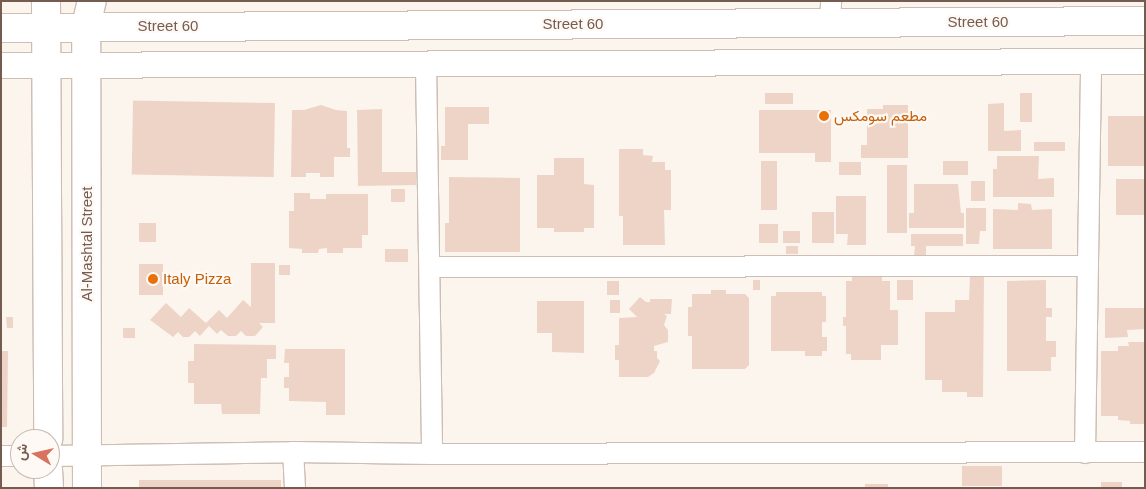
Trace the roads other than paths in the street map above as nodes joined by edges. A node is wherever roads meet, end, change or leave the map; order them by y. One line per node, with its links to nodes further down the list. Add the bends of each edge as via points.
1 (753, 12): 2 (main road, Street 60); 4 (main road, Street 60)
2 (831, 12): 5 (main road, Street 60)
3 (46, 14): 4 (main road, Street 60); 6 (main road, Street 60); 12 (main road)
4 (89, 14): 10 (main road, Al-Mashtal Street)
5 (1145, 21)
6 (1, 28)
7 (1091, 62): 8 (street); 11 (street); 13 (street)
8 (1145, 62)
9 (1, 64): 12 (street)
10 (86, 64): 11 (street); 12 (street); 19 (main road, Al-Mashtal Street)
11 (426, 64): 14 (street)
12 (47, 65): 15 (main road)
13 (1088, 266): 14 (street); 18 (street)
14 (431, 268): 20 (street)
15 (48, 429)
16 (293, 452): 19 (street); 20 (street); 23 (street)
17 (1145, 452): 18 (street)
18 (1085, 453): 20 (street)
19 (87, 454): 21 (street); 22 (main road, Al-Mashtal Street)
20 (432, 454)
21 (60, 455)
22 (87, 488)
23 (295, 488)

